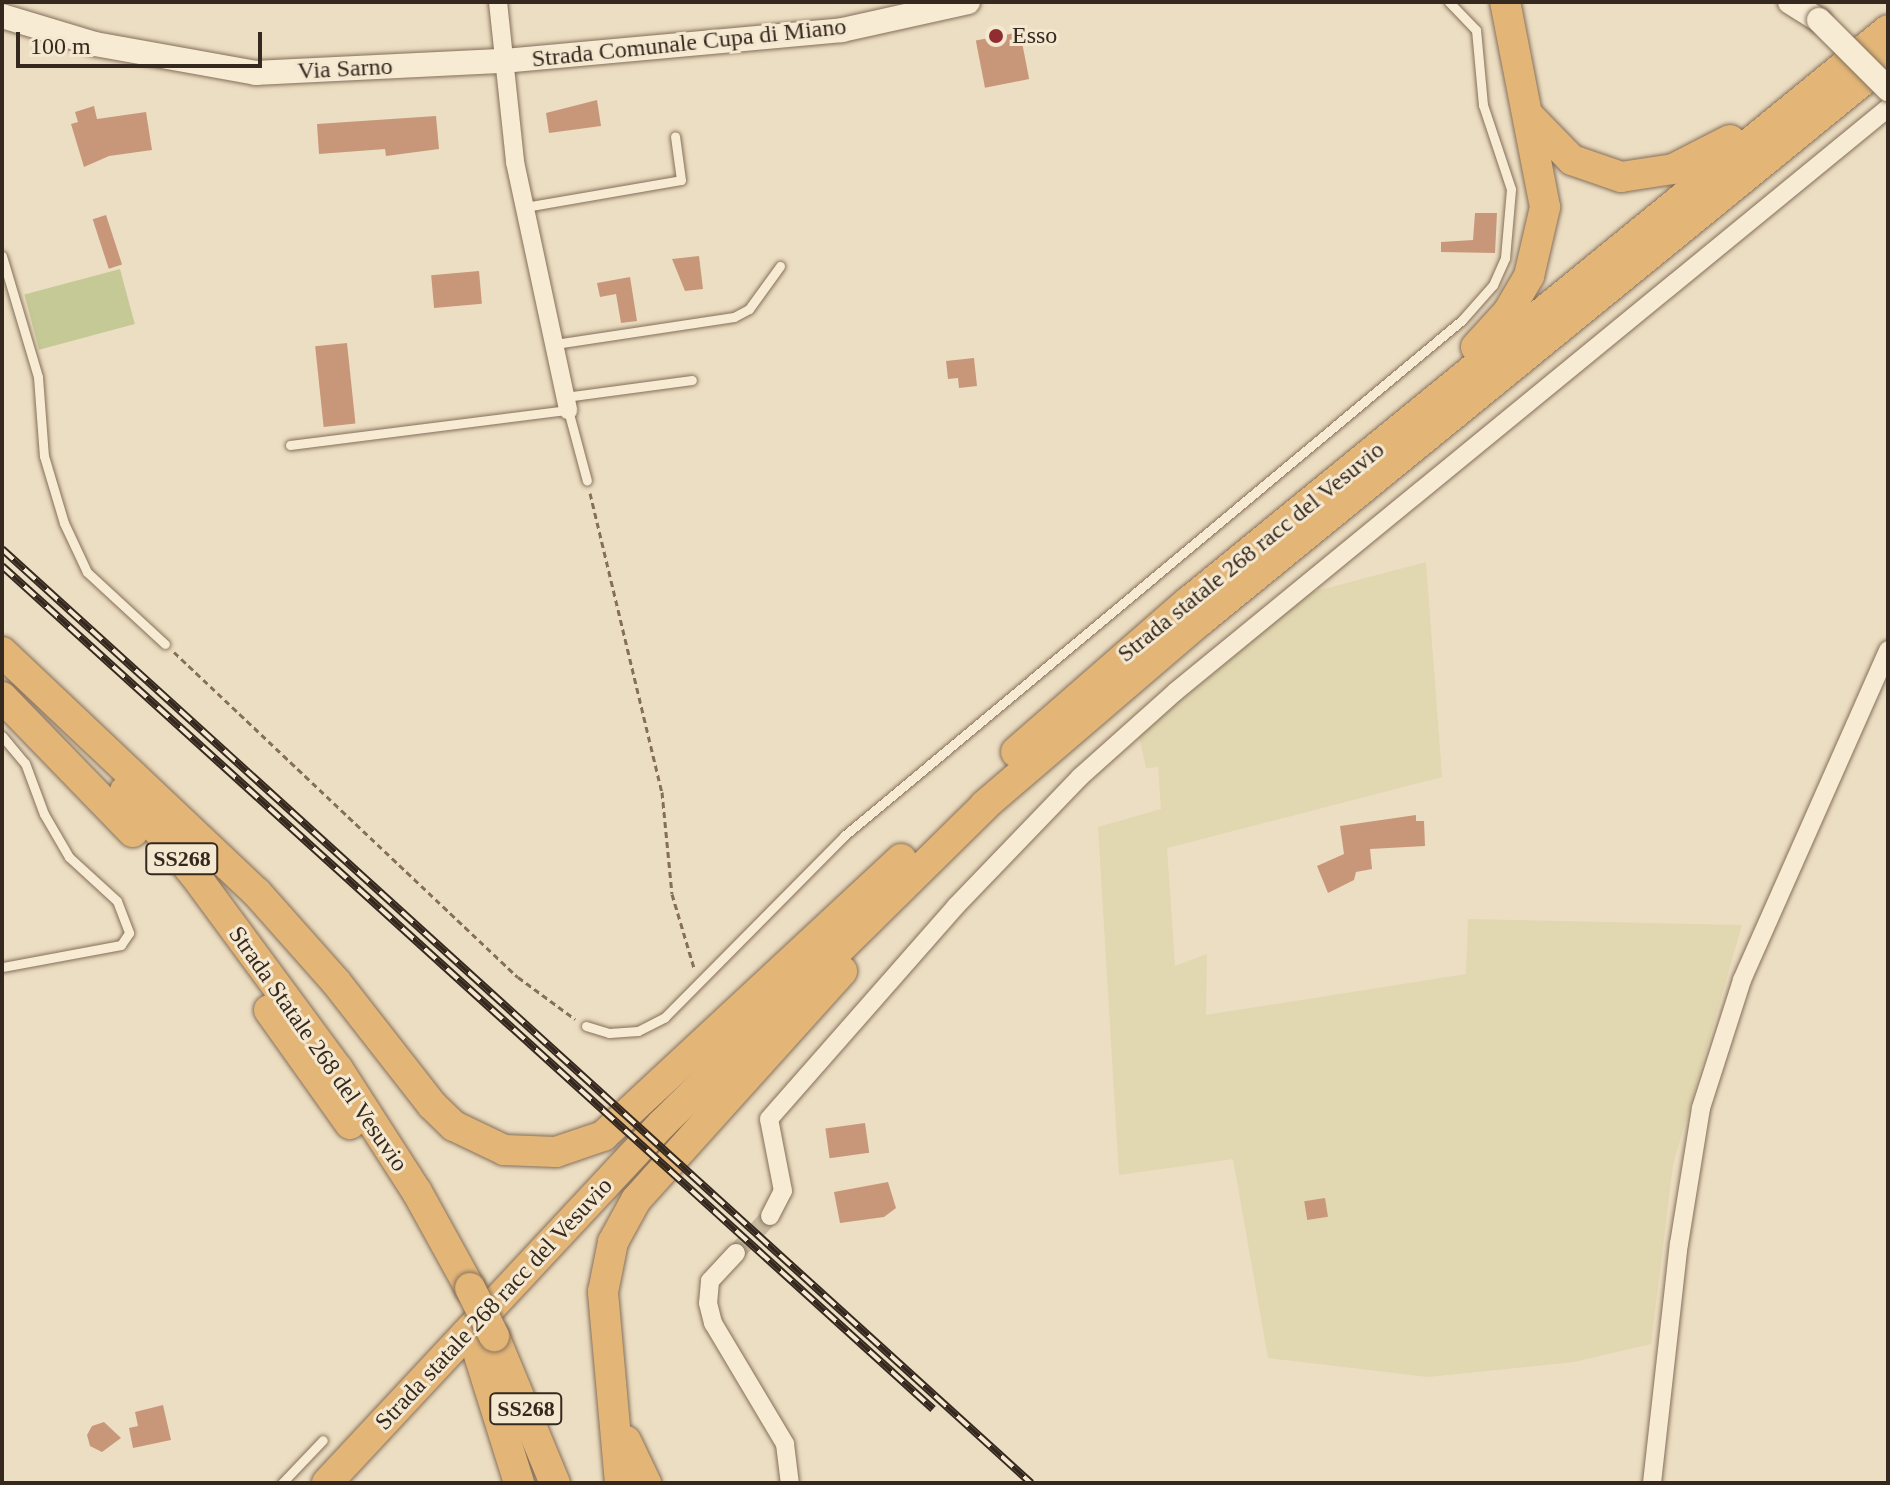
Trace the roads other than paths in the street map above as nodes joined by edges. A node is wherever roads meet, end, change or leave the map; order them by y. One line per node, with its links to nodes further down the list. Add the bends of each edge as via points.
1 (498, 2): 10 (street)
2 (968, 2): 10 (street, Strada Comunale Cupa di Miano, via 842,30)
3 (1449, 2): 33 (lane, via 1476,30 1483,105 1511,189 1505,258 1493,285 1439,340 844,836 665,1017 638,1031 609,1033)
4 (1505, 2): 8 (highway)
5 (1523, 2): 8 (highway)
6 (1790, 2): 11 (street, bridge, via 1819,20)
7 (6, 19): 10 (street, Via Sarno, via 95,44 256,73)
8 (1514, 37): 12 (highway)
9 (1883, 44): 12 (highway, via 1705,156 1646,176 1597,173 1572,160); 23 (highway, Strada statale 268 racc del Vesuvio); 29 (highway, Strada statale 268 racc del Vesuvio)
10 (503, 61): 15 (street)
11 (1888, 89)
12 (1523, 107): 23 (highway, via 1545,207 1529,276 1479,345)
13 (1888, 108): 35 (street, via 1187,682 1080,777 956,906 769,1119 783,1191)
14 (675, 136): 15 (lane, via 681,180)
15 (525, 207): 18 (street)
16 (2, 256): 24 (lane, via 38,377 44,456 64,523 87,572)
17 (780, 266): 18 (lane, via 749,309 734,317)
18 (555, 344): 20 (street)
19 (692, 380): 20 (lane)
20 (567, 403): 21 (lane); 22 (lane)
21 (290, 445)
22 (587, 481)
23 (1329, 486): 31 (highway, Strada statale 268 racc del Vesuvio, via 1119,659)
24 (165, 644)
25 (1888, 650): 49 (street, via 1742,980 1701,1108 1679,1244)
26 (2, 652): 31 (highway, via 257,893 336,982 432,1105 478,1141 504,1150 556,1152 603,1136)
27 (2, 668): 37 (highway, Strada Statale 268 del Vesuvio / SS268, via 109,774 204,887 346,1081 417,1192)
28 (2, 697): 37 (highway, Strada Statale 268 del Vesuvio / SS268, via 95,788 179,887 353,1128)
29 (1076, 727): 34 (highway, Strada statale 268 racc del Vesuvio, via 985,805); 39 (highway, via 925,880 636,1200 613,1242 603,1292)
30 (2, 736): 32 (lane, via 25,763 44,814 69,857 117,901 129,933 121,945)
31 (912, 850): 34 (highway, Strada statale 268 racc del Vesuvio, via 716,1057)
32 (2, 967)
33 (586, 1026)
34 (662, 1124): 42 (highway, Strada statale 268 racc del Vesuvio)
35 (770, 1216)
36 (736, 1253): 48 (street, via 710,1281 708,1303 713,1323 785,1444)
37 (463, 1296): 38 (highway, Strada Statale 268 del Vesuvio / SS268, bridge)
38 (486, 1344): 43 (highway); 44 (highway, Strada Statale 268 del Vesuvio / SS268); 45 (highway, Strada Statale 268 del Vesuvio / SS268)
39 (613, 1393): 46 (highway); 47 (highway, via 628,1453)
40 (323, 1440): 41 (lane)
41 (282, 1483)
42 (327, 1483)
43 (519, 1483)
44 (533, 1483)
45 (555, 1483)
46 (620, 1483)
47 (646, 1483)
48 (790, 1483)
49 (1652, 1483)

